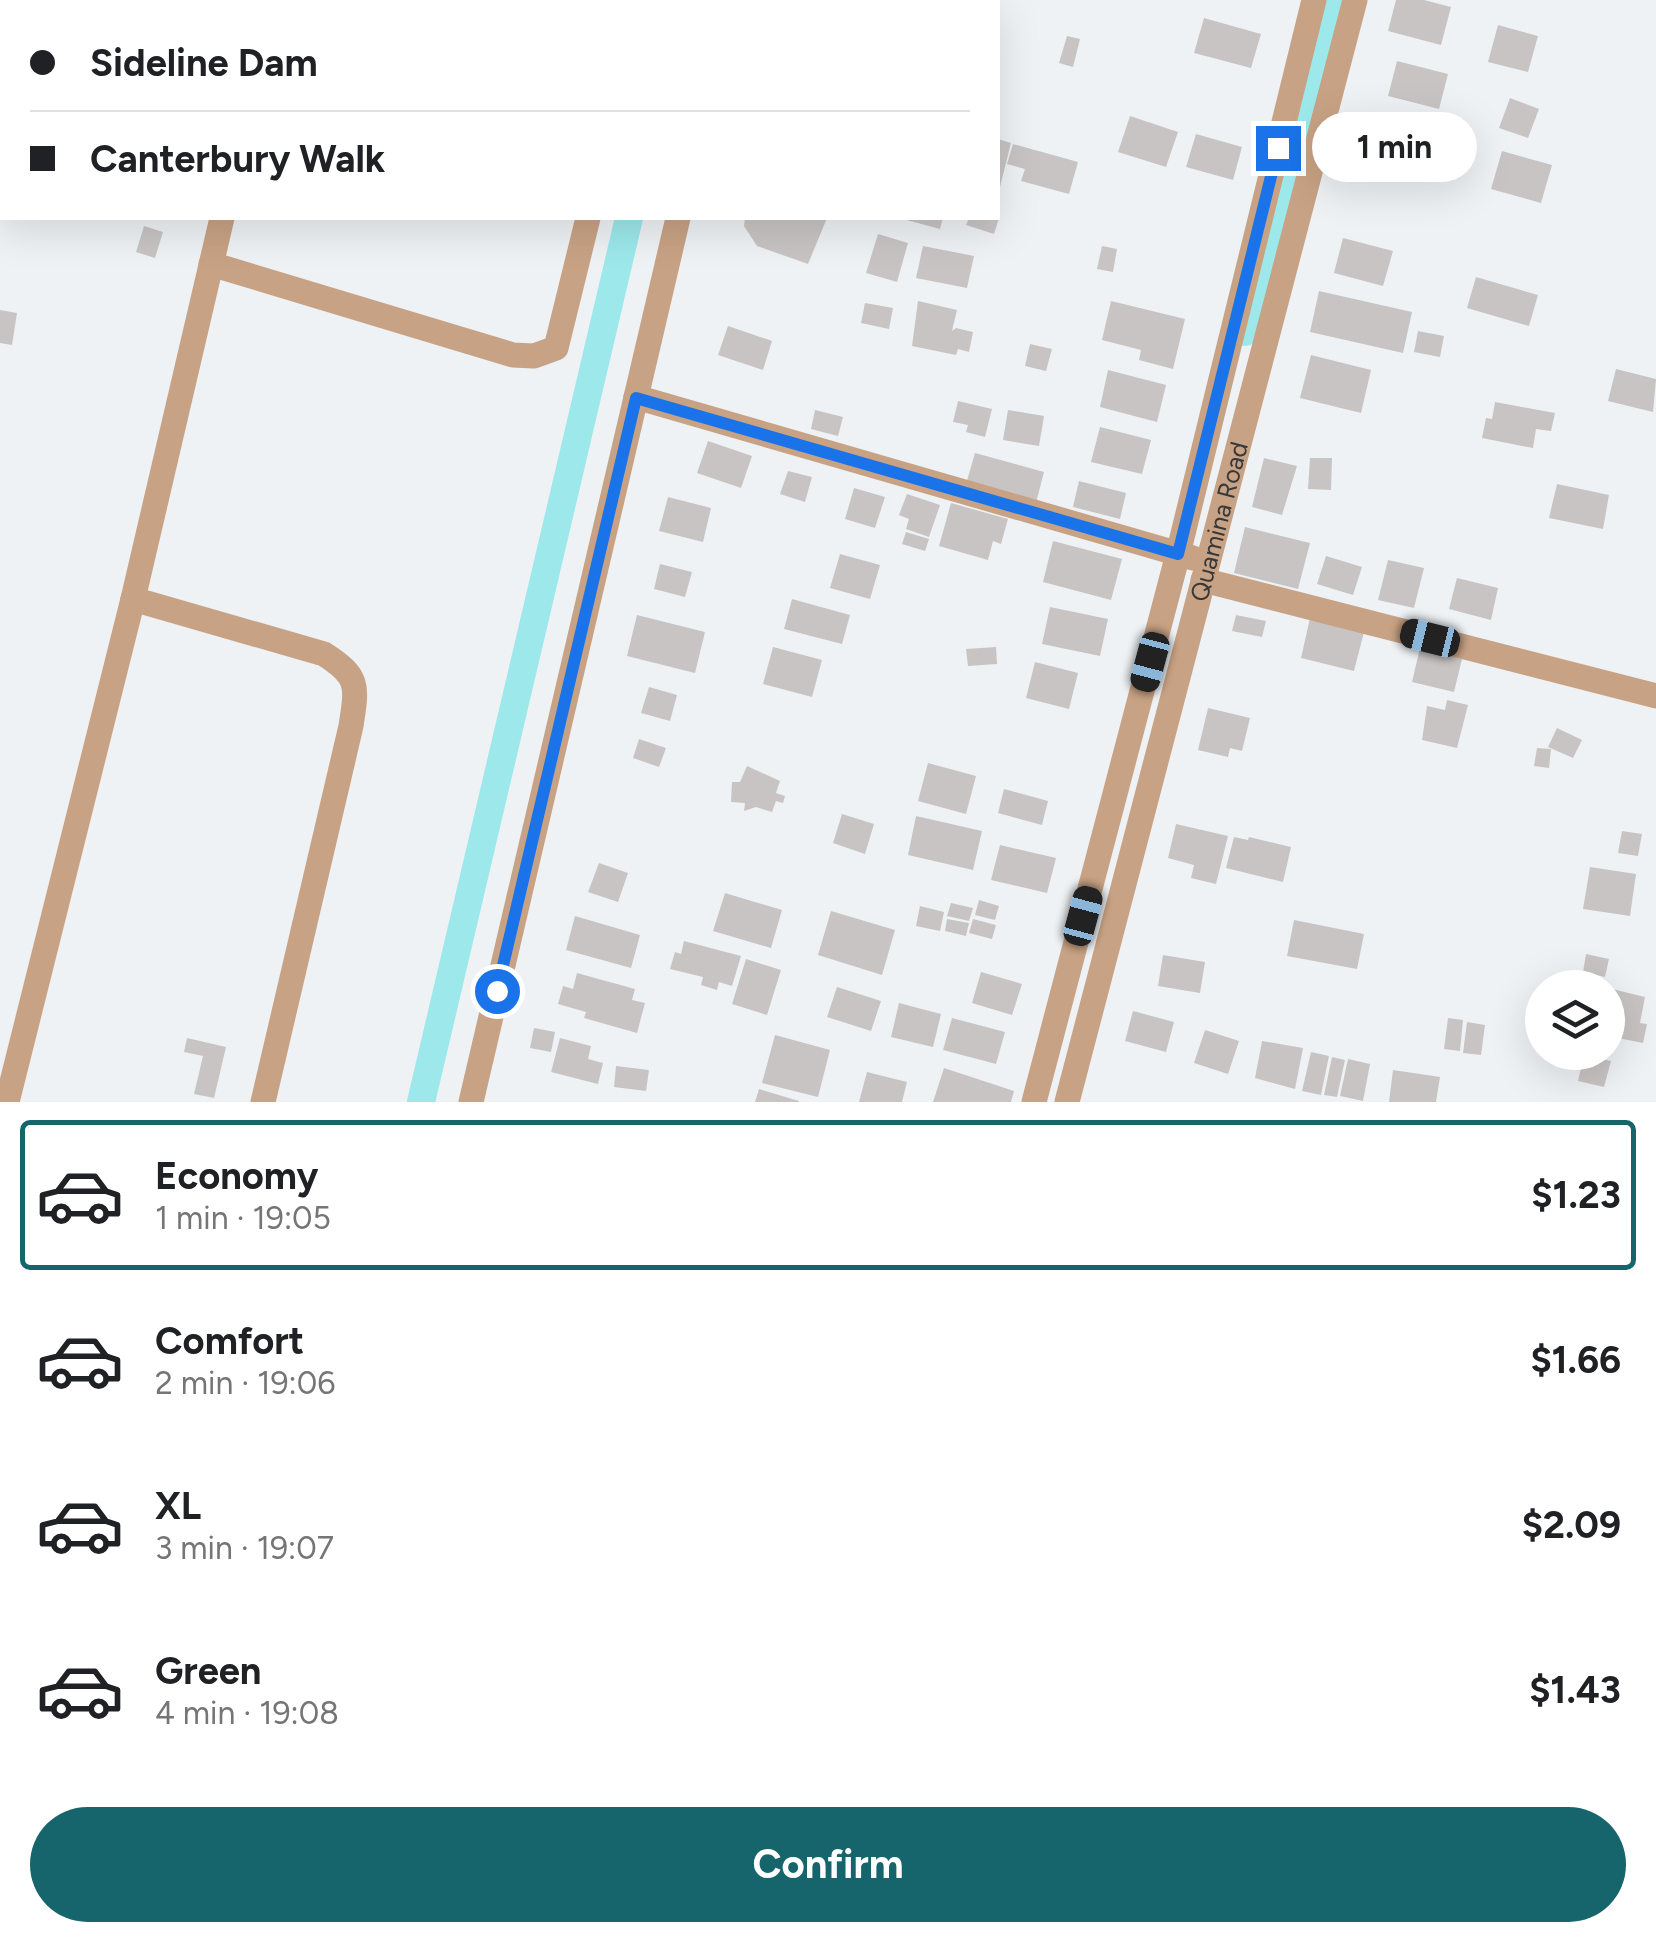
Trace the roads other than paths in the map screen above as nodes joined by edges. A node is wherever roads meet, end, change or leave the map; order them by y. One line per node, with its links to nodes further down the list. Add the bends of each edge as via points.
1 (1314, 0): 8 (street)
2 (1355, 0): 8 (street, Quamina Road)
3 (222, 220): 6 (street)
4 (588, 220): 6 (street, via 556,348 534,356 512,355)
5 (678, 220): 7 (street)
6 (211, 264): 9 (street)
7 (636, 398): 8 (street); 13 (street)
8 (1194, 562): 10 (street); 14 (street); 15 (street, Quamina Road)
9 (134, 599): 11 (street); 12 (street, via 324,654 347,669 356,688)
10 (1656, 696)
11 (7, 1102)
12 (262, 1102)
13 (471, 1102)
14 (1034, 1102)
15 (1067, 1102)

